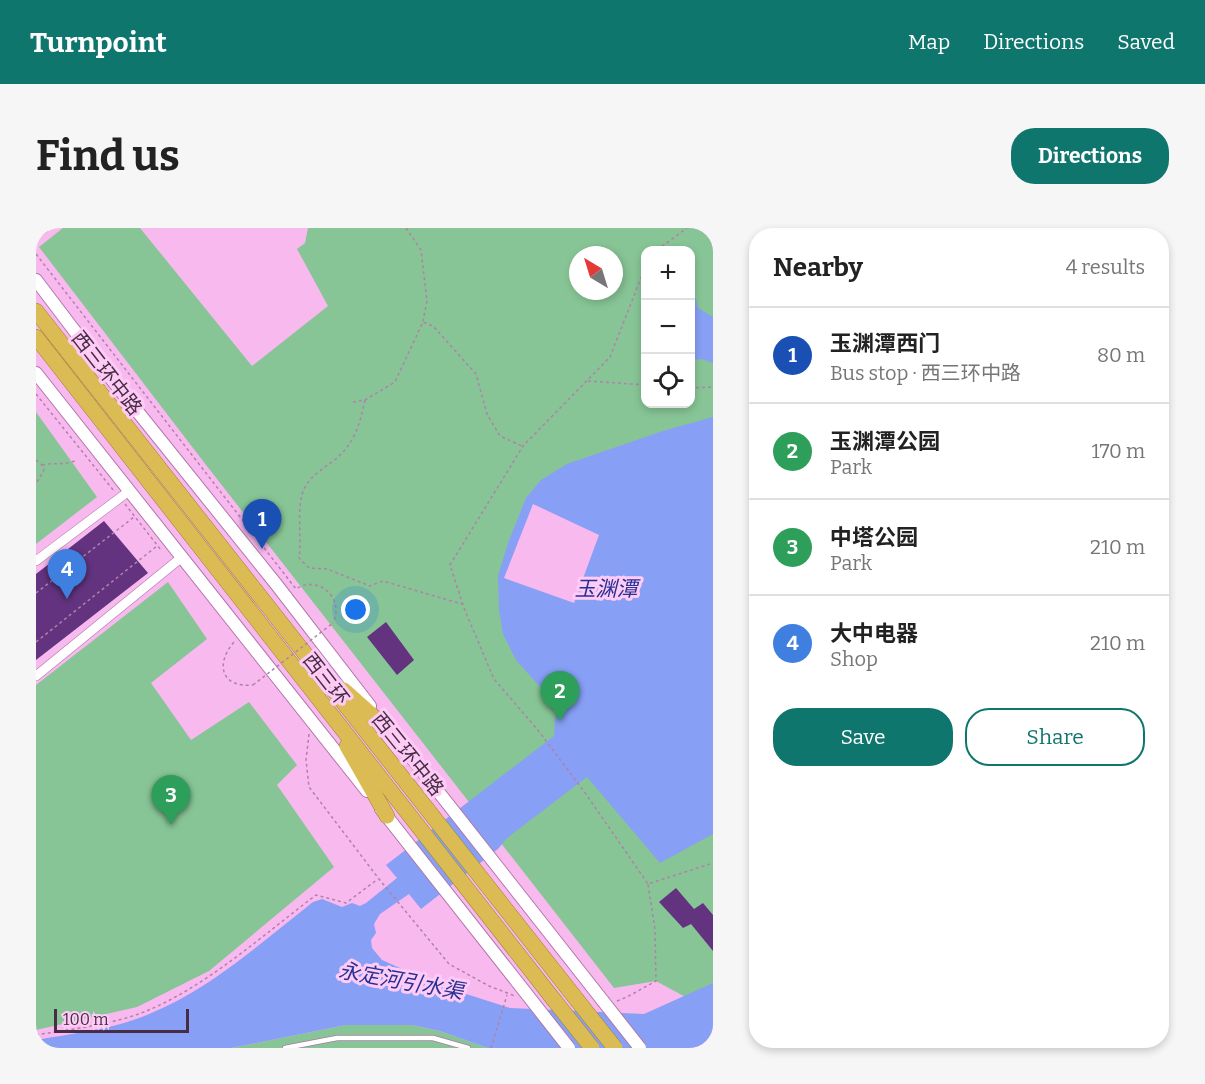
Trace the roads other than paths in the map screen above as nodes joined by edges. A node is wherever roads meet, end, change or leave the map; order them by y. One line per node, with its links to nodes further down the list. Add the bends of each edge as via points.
1 (36, 280): 11 (street, 西三环中路)
2 (36, 311): 8 (highway, 西三环)
3 (36, 337): 10 (highway, 西三环)
4 (36, 373): 5 (street)
5 (129, 491): 6 (street); 7 (street)
6 (182, 557): 9 (street); 12 (street)
7 (36, 561)
8 (316, 665): 11 (highway); 17 (highway, 西三环, bridge)
9 (36, 676)
10 (320, 700): 12 (highway); 16 (highway, 西三环, bridge)
11 (393, 734): 18 (street, 西三环中路, bridge)
12 (387, 816): 15 (street, bridge)
13 (285, 1048): 14 (lane, via 337,1038 433,1038)
14 (468, 1048)
15 (569, 1048)
16 (592, 1048)
17 (615, 1048)
18 (640, 1048)

